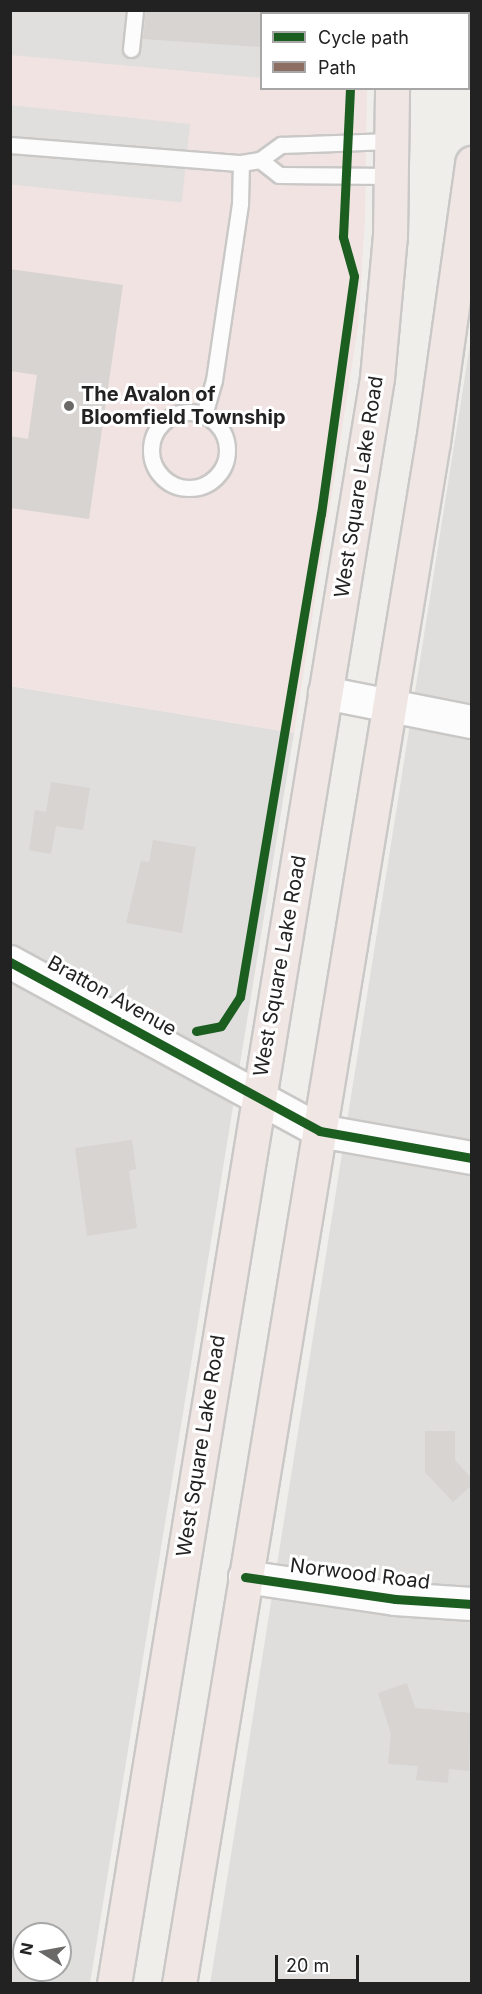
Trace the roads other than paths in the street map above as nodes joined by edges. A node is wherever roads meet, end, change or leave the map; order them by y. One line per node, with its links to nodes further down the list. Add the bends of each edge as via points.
1 (135, 10): 2 (lane)
2 (131, 49)
3 (392, 90): 4 (highway, West Square Lake Road)
4 (391, 141): 6 (lane, via 281,145); 9 (highway, West Square Lake Road)
5 (10, 145): 7 (lane)
6 (260, 160): 7 (lane); 9 (lane, via 279,175)
7 (241, 163): 10 (lane, via 240,203 216,368)
8 (471, 163): 12 (highway, via 452,322)
9 (390, 176): 11 (highway, West Square Lake Road, via 386,288 377,378)
10 (204, 415): 10 (lane, via 178,413 166,419 155,434 151,453 154,466 172,484 196,487 216,475 223,465 226,442 214,421)
11 (325, 693): 12 (street); 15 (highway, West Square Lake Road)
12 (390, 706): 13 (street); 16 (highway)
13 (471, 722)
14 (10, 962): 15 (street, Bratton Avenue)
15 (258, 1097): 16 (street, Bratton Avenue); 20 (highway, West Square Lake Road)
16 (320, 1131): 17 (street, Bratton Avenue); 18 (highway)
17 (471, 1158)
18 (245, 1577): 19 (street, Norwood Road, via 395,1599); 21 (highway)
19 (471, 1604)
20 (114, 1983)
21 (179, 1983)

